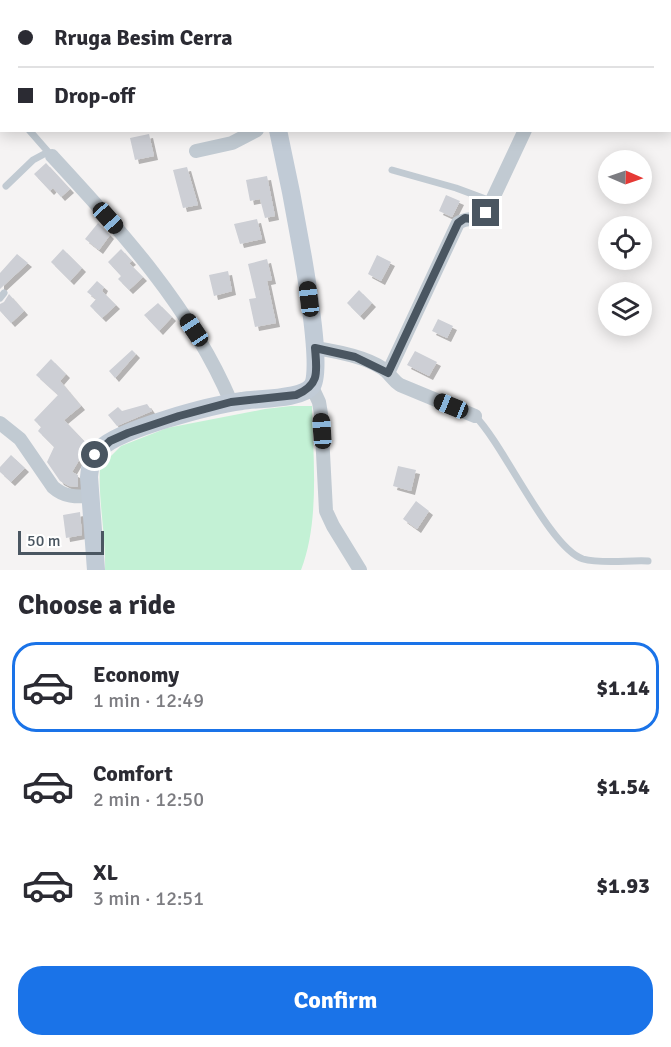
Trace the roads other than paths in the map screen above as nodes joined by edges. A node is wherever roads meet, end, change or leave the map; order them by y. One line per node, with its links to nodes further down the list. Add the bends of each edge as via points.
1 (31, 132): 6 (lane)
2 (254, 132): 5 (street, via 232,143)
3 (278, 132): 10 (street, via 292,191)
4 (524, 132): 9 (street)
5 (196, 151)
6 (52, 156): 8 (lane, via 39,156); 13 (street, via 162,283 194,330)
7 (392, 170): 9 (lane)
8 (6, 186)
9 (491, 201): 11 (street, via 482,217 465,218 458,223)
10 (315, 348): 11 (street, via 355,357); 12 (street)
11 (388, 373): 14 (street, via 400,385)
12 (312, 387): 13 (street, via 296,395); 19 (street, via 321,414 326,511)
13 (231, 402): 16 (street, via 110,441 90,465)
14 (475, 416): 17 (lane, via 569,551 582,559)
15 (0, 423): 16 (street, via 20,439 60,493)
16 (90, 496): 18 (street)
17 (648, 561)
18 (96, 570)
19 (360, 570)

